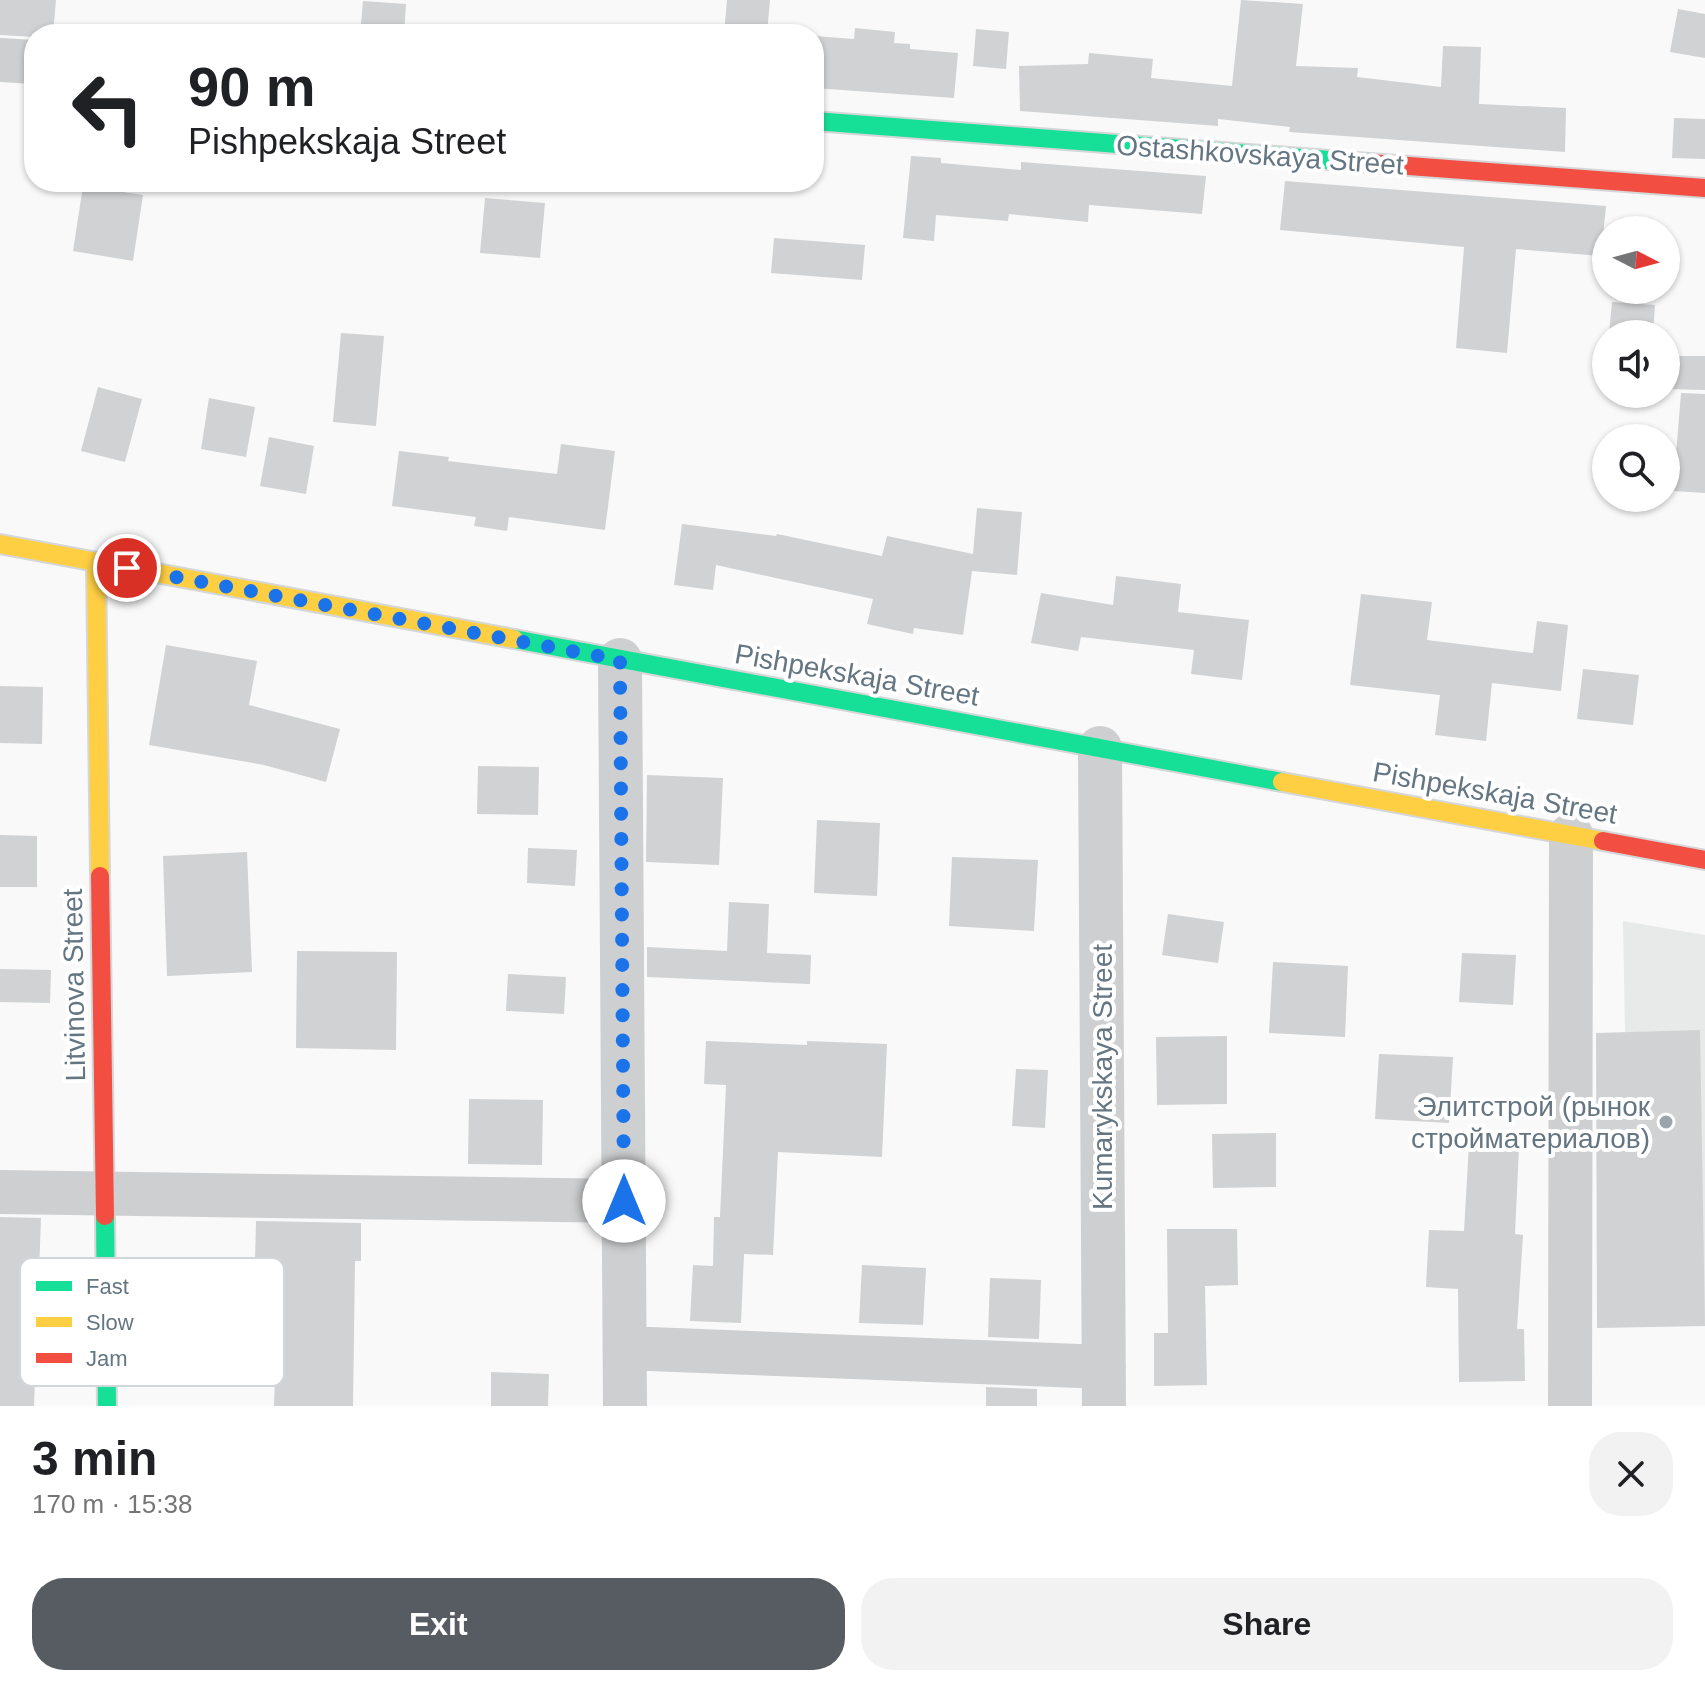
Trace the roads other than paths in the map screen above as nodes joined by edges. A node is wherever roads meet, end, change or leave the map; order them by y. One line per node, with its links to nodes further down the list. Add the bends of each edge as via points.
1 (0, 60): 2 (street)
2 (24, 61)
3 (824, 122): 4 (street, Ostashkovskaya Street)
4 (1705, 188)
5 (0, 544): 6 (street, Pishpekskaja Street)
6 (96, 563): 7 (street, Pishpekskaja Street); 12 (street, Litvinova Street)
7 (620, 660): 8 (street, Pishpekskaja Street); 13 (street)
8 (1100, 748): 9 (street, Pishpekskaja Street); 17 (street, Kumarykskaya Street)
9 (1571, 835): 10 (street, Pishpekskaja Street); 20 (street)
10 (1705, 860)
11 (0, 1192): 12 (street)
12 (105, 1194): 13 (street); 14 (street, Litvinova Street)
13 (624, 1201): 15 (street)
14 (106, 1258)
15 (625, 1348): 17 (street); 19 (street)
16 (107, 1386): 18 (street, Litvinova Street)
17 (1104, 1386)
18 (107, 1406)
19 (625, 1406)
20 (1570, 1406)

